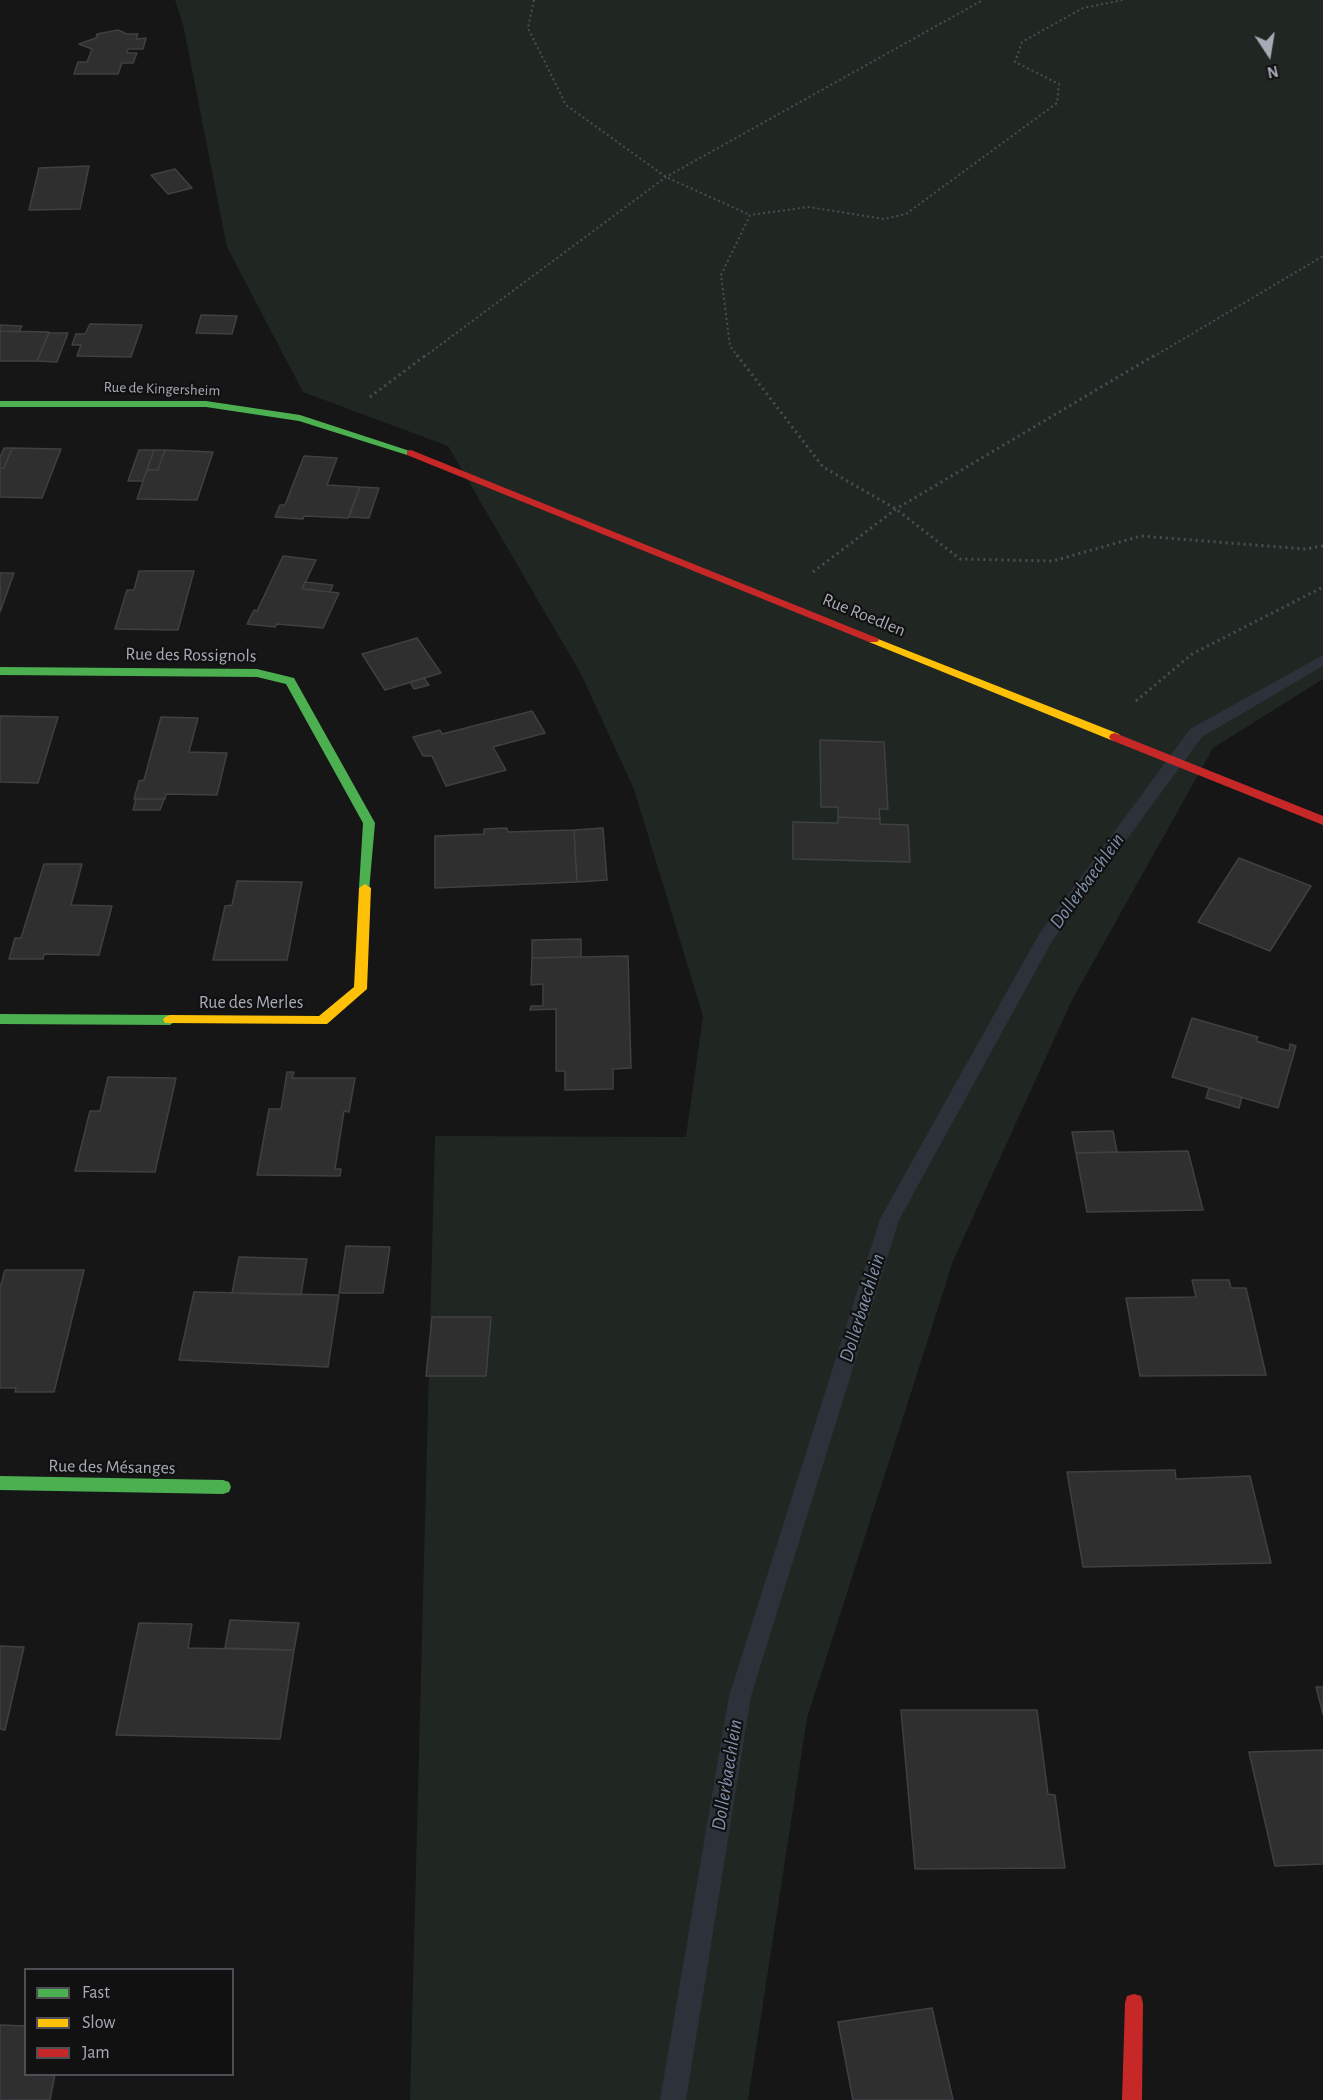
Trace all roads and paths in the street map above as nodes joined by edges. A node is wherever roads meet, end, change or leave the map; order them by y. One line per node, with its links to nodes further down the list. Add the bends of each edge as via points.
1 (534, 0): 4 (path, via 528,28 566,105)
2 (983, 0): 4 (path)
3 (1123, 0): 5 (path, via 1083,8 1022,42 1015,62 1059,84 1056,104 906,214 884,219 808,207)
4 (666, 177): 5 (path); 8 (path)
5 (750, 215): 10 (path, via 721,275 730,346 823,466)
6 (1323, 256): 10 (path)
7 (0, 404): 8 (street, Rue de Kingersheim, via 206,404 300,418)
8 (330, 427): 9 (street, Rue de Kingersheim)
9 (390, 445): 13 (street, Rue Roedlen)
10 (896, 509): 11 (path, via 960,559 1053,561 1141,536 1305,549); 13 (path)
11 (1323, 546)
12 (1323, 587): 15 (path, via 1192,654)
13 (777, 599): 15 (street, Rue Roedlen)
14 (0, 671): 17 (street, Rue des Rossignols, via 257,673 290,681)
15 (1101, 731): 16 (street, Rue Roedlen)
16 (1323, 821)
17 (369, 823): 18 (street, Rue des Merles, via 360,989 322,1022)
18 (0, 1019)
19 (0, 1483): 20 (street, Rue des Mésanges)
20 (223, 1487)
21 (1134, 2003): 22 (street)
22 (1132, 2100)

